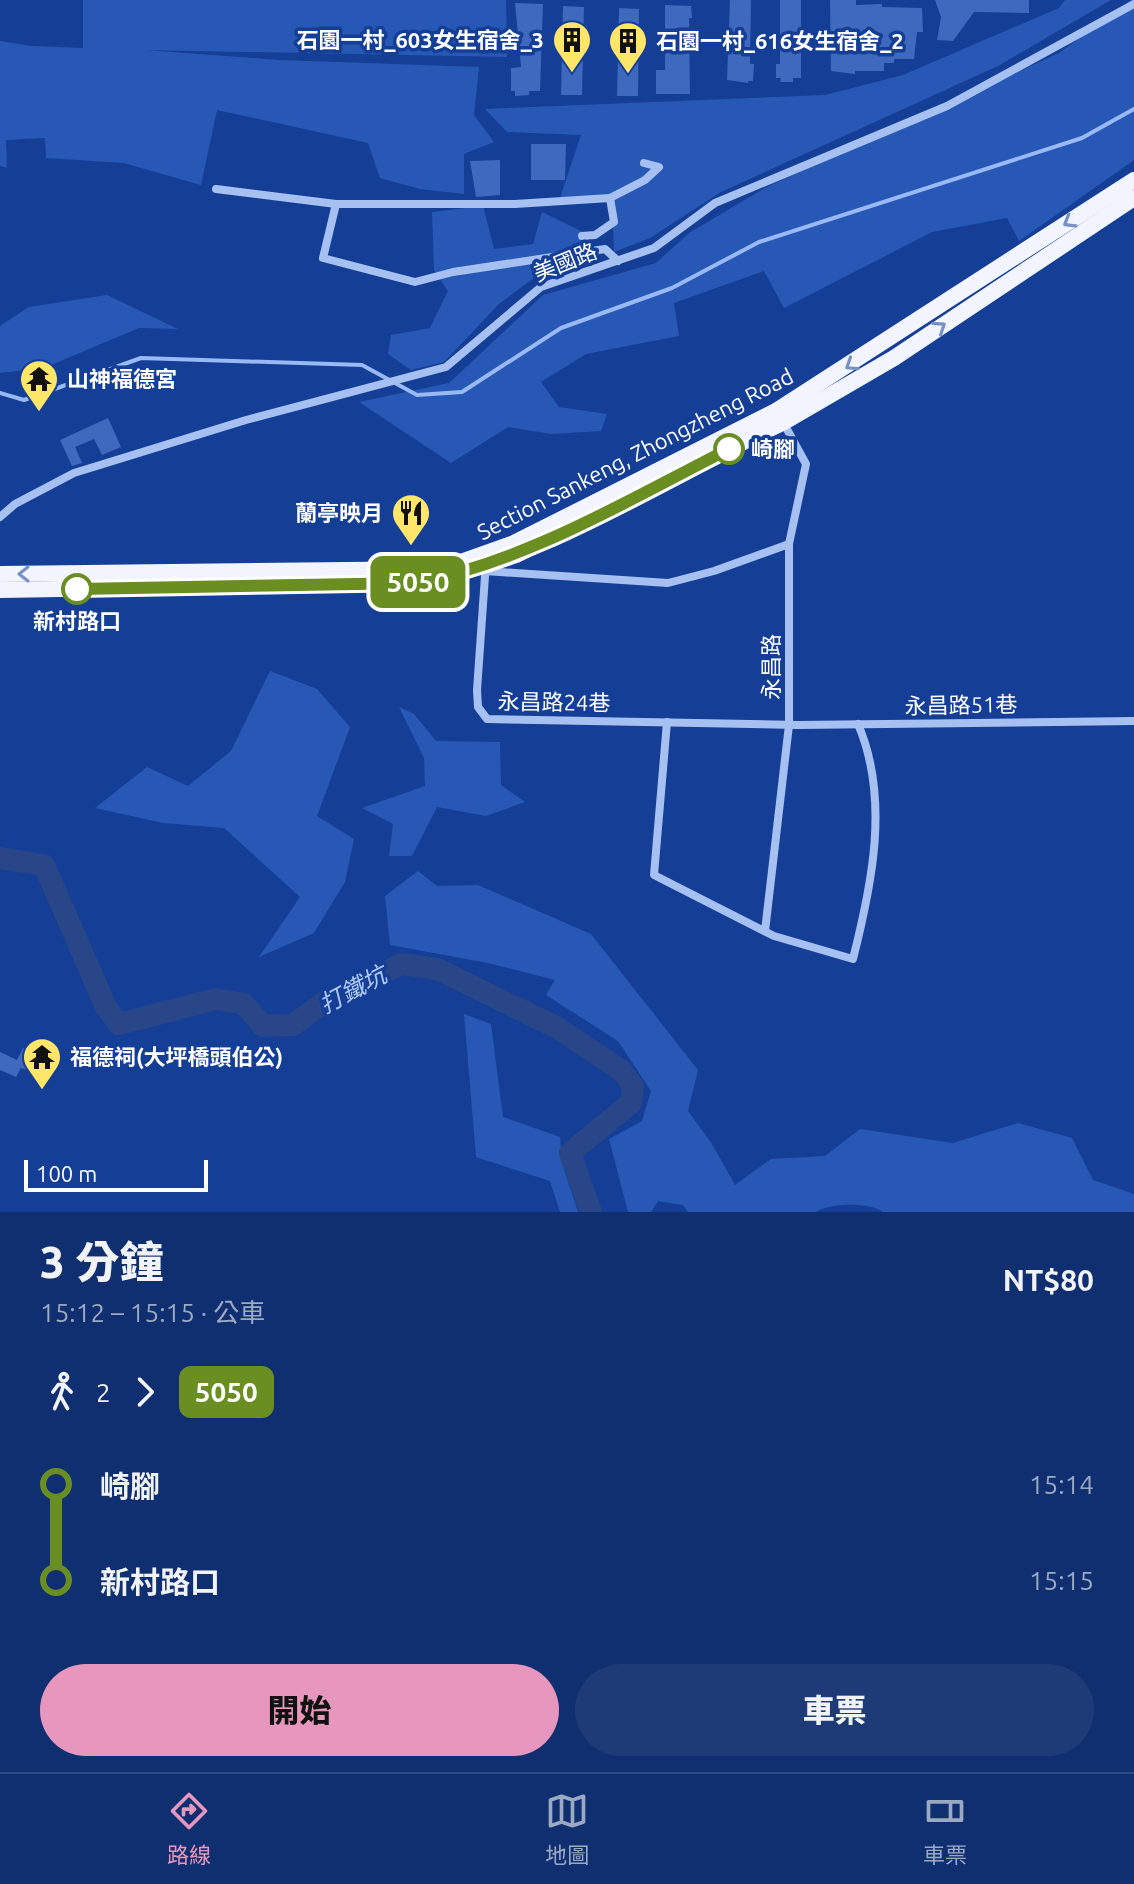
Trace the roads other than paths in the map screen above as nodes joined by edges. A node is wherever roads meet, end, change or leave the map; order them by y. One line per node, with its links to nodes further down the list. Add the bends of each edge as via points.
1 (1134, 4): 9 (street, 美國路, via 947,106 715,203 654,248)
2 (644, 163): 5 (street, via 659,167)
3 (1134, 180): 10 (main road, Section Sankeng, Zhongzheng Road, one-way to 10)
4 (216, 189): 7 (street)
5 (610, 198): 7 (street); 8 (street, via 614,222 595,235)
6 (1134, 198): 10 (main road, Section Sankeng, Zhongzheng Road, one-way to 6, via 894,358)
7 (336, 204): 9 (street, via 323,258 415,282 605,249)
8 (582, 236)
9 (618, 261): 11 (street, 美國路, via 541,287 446,367 74,473)
10 (780, 417): 12 (street, 永昌路, via 806,464); 13 (main road, Section Sankeng, Zhongzheng Road, via 516,555)
11 (0, 517)
12 (789, 544): 13 (street, via 668,583); 19 (street, 永昌路)
13 (486, 563): 14 (main road, Section Sankeng, Zhongzheng Road, one-way to 14, via 317,573); 15 (main road, Section Sankeng, Zhongzheng Road, via 466,573 415,583); 17 (street, 永昌路24巷, via 477,690 478,707 487,719)
14 (0, 574)
15 (0, 590)
16 (1134, 721): 18 (street, 永昌路51巷)
17 (667, 722): 19 (street, 永昌路24巷); 20 (street, via 654,875)
18 (858, 724): 19 (street, 永昌路51巷); 20 (street, via 874,773 874,859 853,959)
19 (789, 725): 20 (street, 永昌路)
20 (765, 931)

